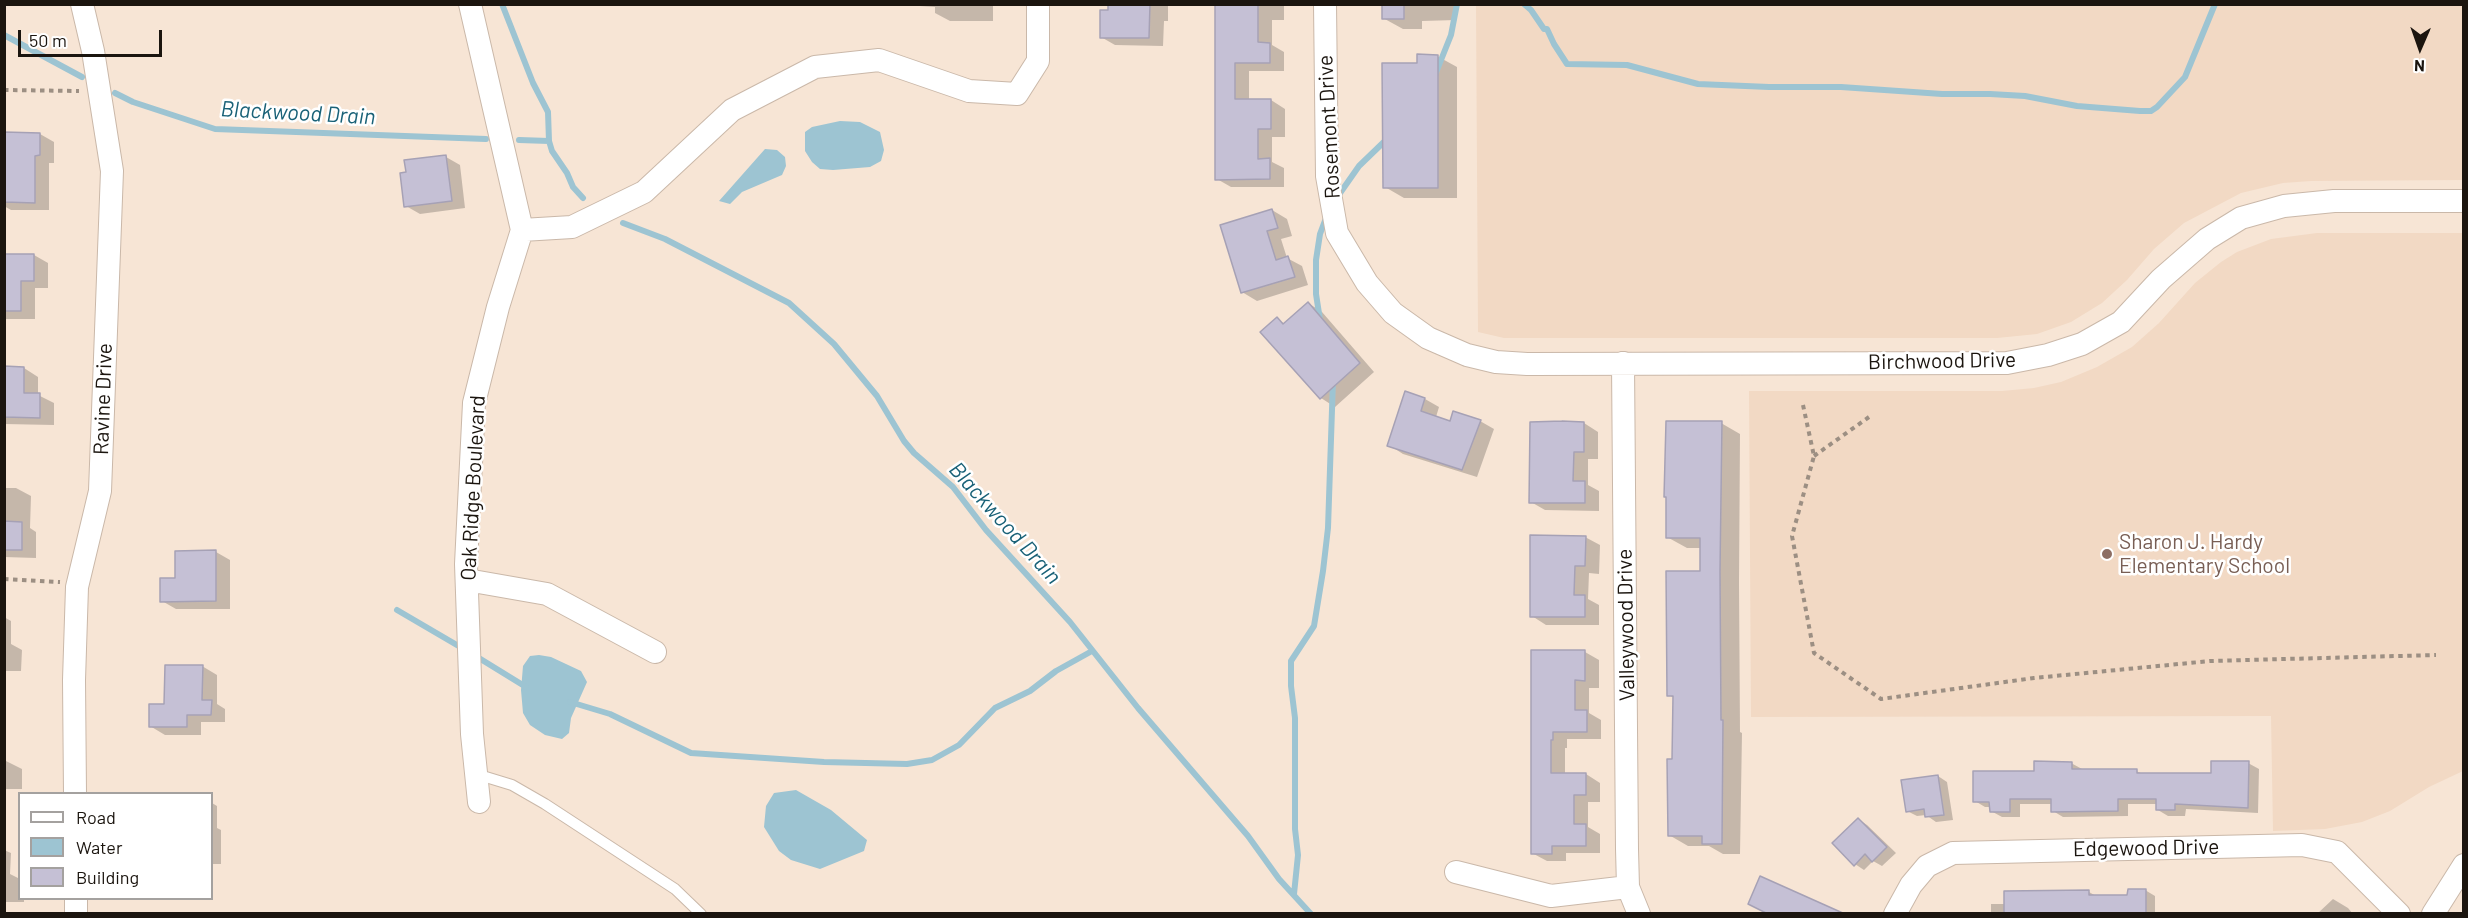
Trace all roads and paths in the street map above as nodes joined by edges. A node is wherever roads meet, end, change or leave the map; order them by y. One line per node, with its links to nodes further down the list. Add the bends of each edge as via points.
1 (82, 4): 6 (street, Ravine Drive)
2 (470, 4): 8 (street)
3 (1038, 4): 8 (street, via 1038,61 1017,94 969,91 879,60 816,67 732,110 644,192 572,227)
4 (1325, 4): 9 (street, Rosemont Drive, via 1327,176 1337,233 1366,283 1393,313 1428,338 1467,355 1527,364)
5 (4, 90): 6 (path)
6 (100, 92): 15 (street, Ravine Drive, via 112,171 100,492)
7 (2461, 206): 9 (street, Birchwood Drive, via 2334,201 2284,206 2241,219 2199,245 2160,279 2121,322 2082,344 2007,363)
8 (522, 230): 14 (street, Oak Ridge Boulevard, via 474,403)
9 (1623, 363): 23 (street, Valleywood Drive)
10 (1803, 405): 12 (path)
11 (1869, 417): 12 (path)
12 (1814, 456): 17 (path, via 1792,536 1814,653 1881,699 2034,678 2210,661)
13 (4, 579): 15 (path)
14 (466, 580): 16 (street, via 547,594); 18 (street, Oak Ridge Boulevard)
15 (78, 583): 19 (street, Ravine Drive)
16 (655, 652)
17 (2436, 655)
18 (476, 774): 20 (street, Oak Ridge Boulevard); 24 (lane, via 512,785 545,804 675,890)
19 (75, 792)
20 (479, 802)
21 (2463, 865): 28 (street)
22 (1456, 872): 23 (street, via 1551,896)
23 (1628, 887): 25 (street, Valleywood Drive)
24 (701, 914)
25 (1639, 914)
26 (1895, 914): 27 (street, Edgewood Drive, via 1927,866 1953,853 2302,845 2337,852)
27 (2399, 914)
28 (2433, 914)

